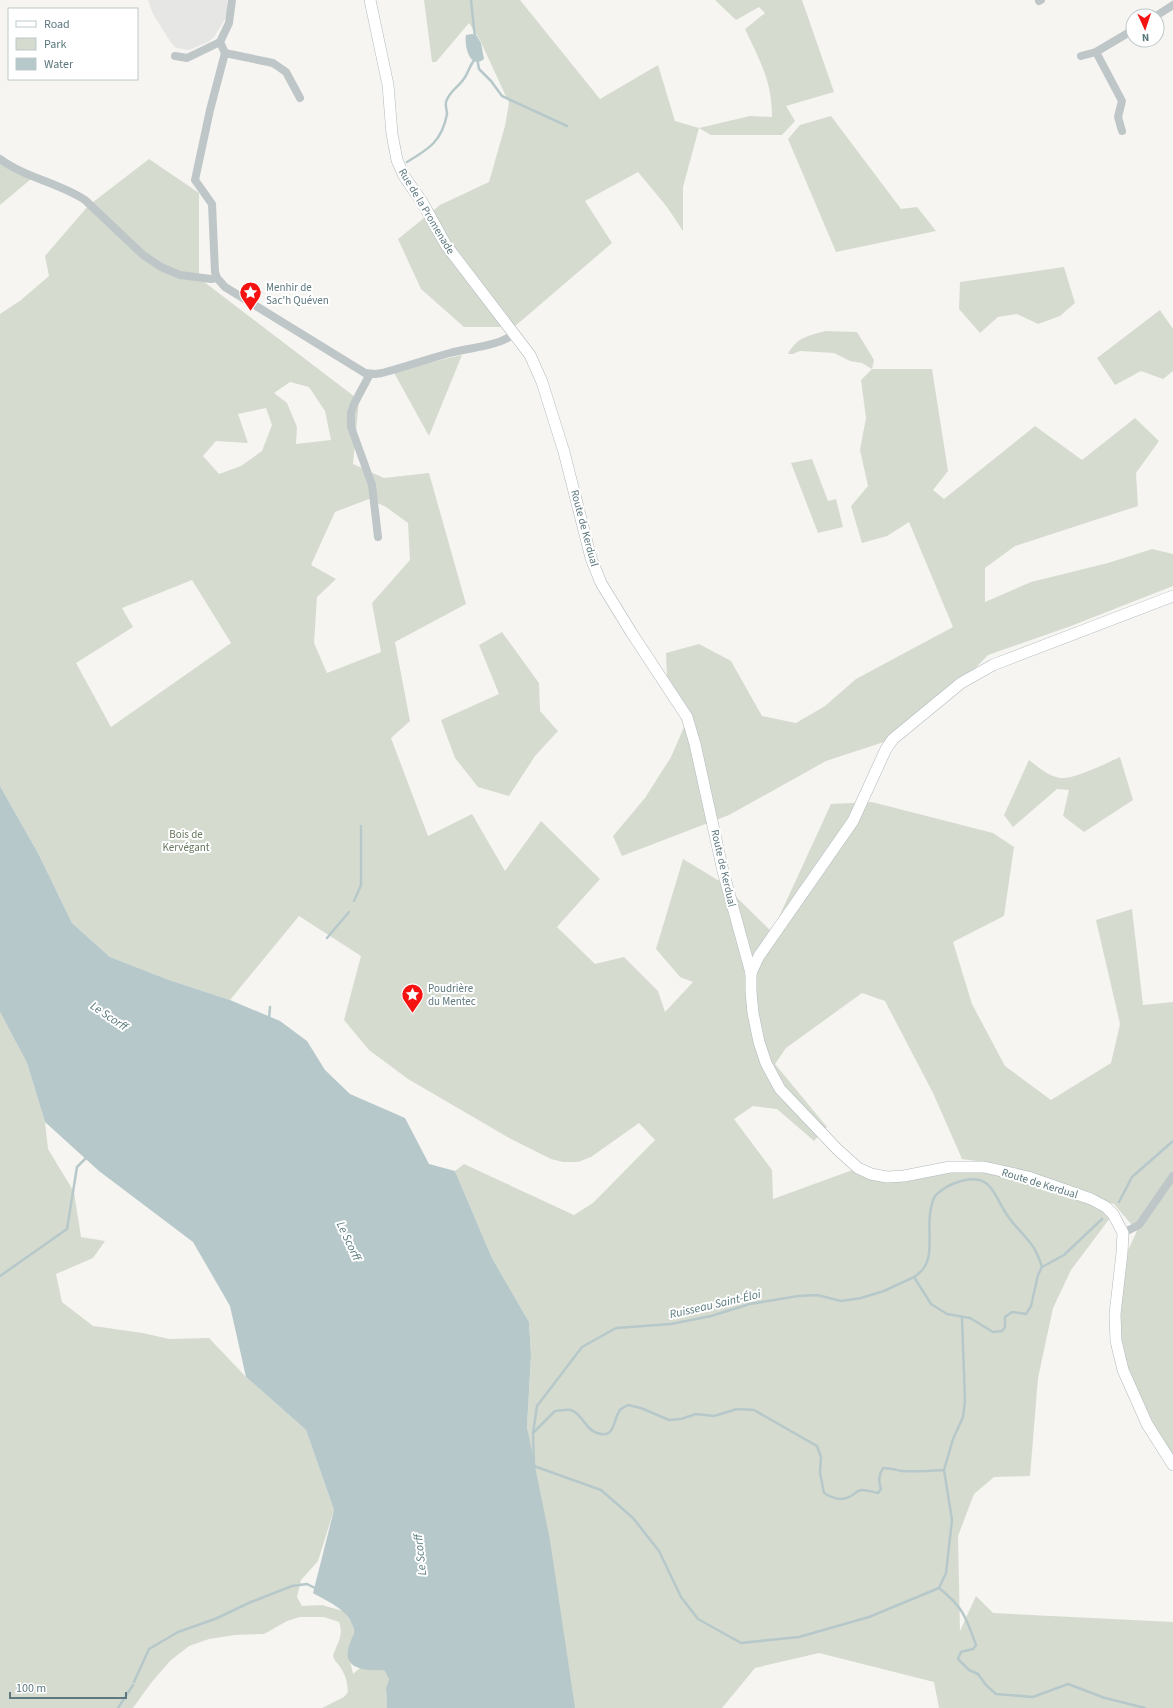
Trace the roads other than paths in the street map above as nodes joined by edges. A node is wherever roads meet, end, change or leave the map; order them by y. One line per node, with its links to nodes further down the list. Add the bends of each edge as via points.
1 (232, 0): 4 (street, via 229,23)
2 (370, 0): 13 (street, Rue de la Promenade, via 388,85 397,160 446,245)
3 (1125, 35): 5 (street)
4 (220, 42): 6 (street); 7 (street, via 187,58)
5 (1096, 52): 8 (street); 10 (street, via 1122,101 1118,117)
6 (225, 53): 9 (street, via 273,63 286,72); 12 (street, via 195,180 212,204)
7 (175, 56)
8 (1081, 56)
9 (300, 98)
10 (1122, 131)
11 (0, 159): 12 (street, via 85,200 144,255 161,267 180,275)
12 (217, 278): 14 (street, via 225,287 360,371)
13 (514, 334): 14 (street, via 498,342); 17 (street, Route de Kerdual, via 530,355 542,382 564,452 591,558 601,583 687,717 696,744 723,871)
14 (370, 374): 15 (street, via 354,404 351,427 372,485)
15 (378, 537)
16 (1173, 596): 17 (street, via 993,665 961,683 898,733 886,749 853,821 759,956)
17 (751, 973): 19 (street, Route de Kerdual, via 753,1013 766,1063 780,1088 858,1168 887,1177 950,1167 984,1167 1028,1177 1091,1198 1113,1214)
18 (1173, 1176): 19 (street, via 1139,1226)
19 (1123, 1233): 20 (street, via 1115,1314 1116,1341 1123,1370 1135,1399 1147,1424)
20 (1173, 1465)

